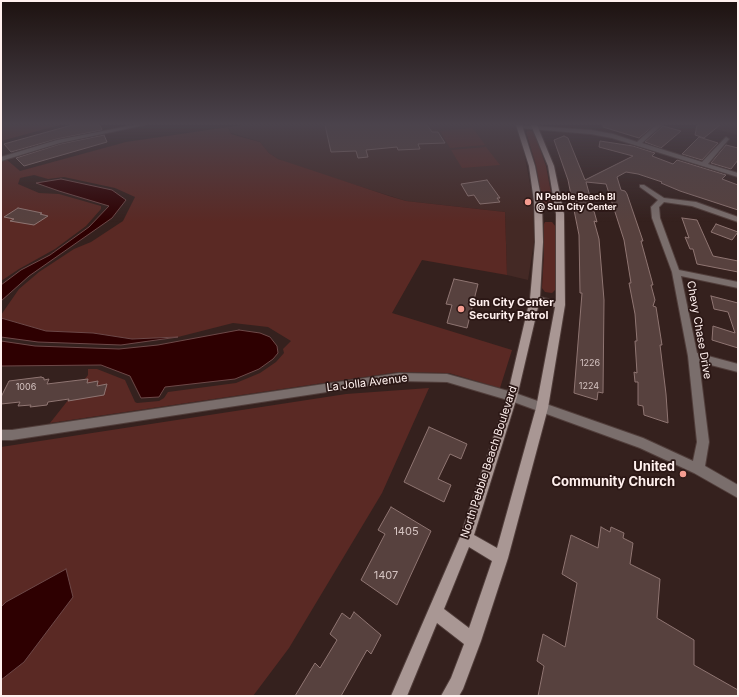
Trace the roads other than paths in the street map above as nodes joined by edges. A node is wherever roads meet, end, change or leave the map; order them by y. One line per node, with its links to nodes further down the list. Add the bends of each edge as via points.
1 (530, 158): 12 (street, North Pebble Beach Boulevard, via 538,202 539,242)
2 (547, 158): 13 (street, via 560,214)
3 (683, 158): 5 (street)
4 (710, 158): 5 (street)
5 (704, 164): 6 (street)
6 (738, 175)
7 (642, 186): 8 (street)
8 (662, 200): 9 (street, via 693,204); 10 (street, Chevy Chase Drive, via 656,207 656,218)
9 (738, 220)
10 (676, 272): 11 (street); 14 (street, Chevy Chase Drive)
11 (738, 285)
12 (534, 299): 13 (street); 16 (street, North Pebble Beach Boulevard)
13 (560, 304): 17 (street)
14 (693, 356): 15 (street); 19 (street, Chevy Chase Drive, via 703,442)
15 (738, 368)
16 (512, 397): 17 (street, La Jolla Avenue); 18 (street, La Jolla Avenue, via 447,378 399,377); 21 (street, North Pebble Beach Boulevard)
17 (542, 408): 19 (street, La Jolla Avenue, via 643,444); 22 (street)
18 (1, 435)
19 (698, 469): 20 (street, La Jolla Avenue)
20 (738, 492)
21 (466, 538): 22 (street); 23 (street, North Pebble Beach Boulevard)
22 (501, 558): 24 (street)
23 (435, 612): 24 (street); 25 (street, North Pebble Beach Boulevard)
24 (473, 641): 26 (street)
25 (399, 696)
26 (450, 696)

